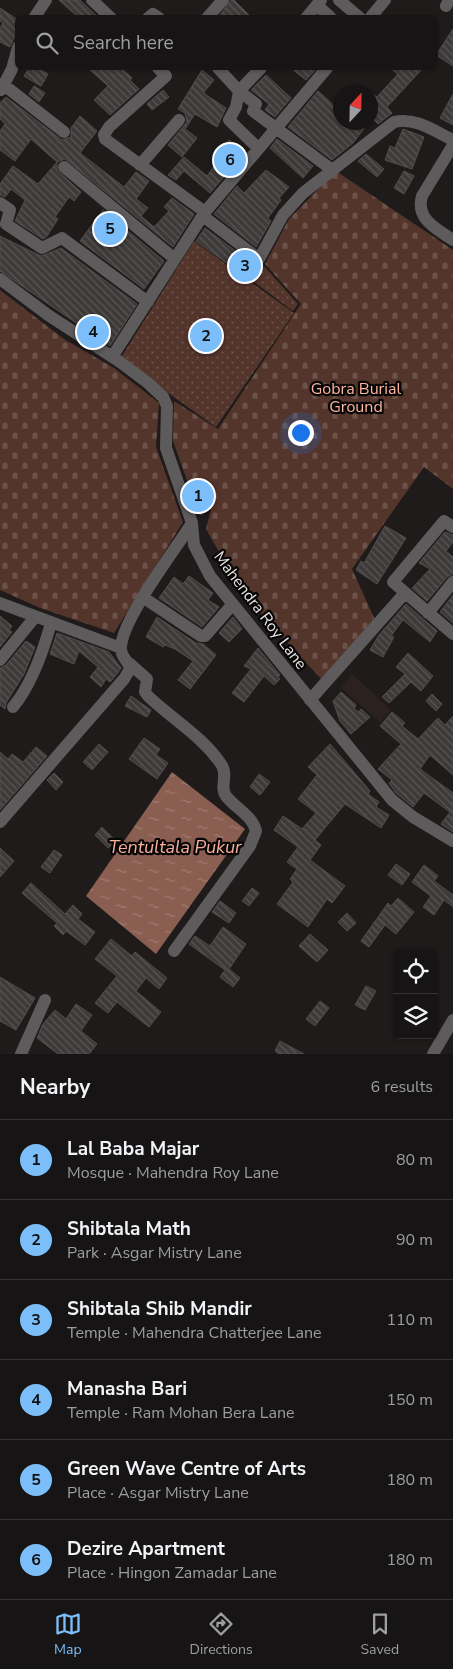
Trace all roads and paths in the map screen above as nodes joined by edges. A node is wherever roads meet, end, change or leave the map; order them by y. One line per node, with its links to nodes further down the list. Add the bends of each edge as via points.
1 (46, 0): 7 (street)
2 (92, 0): 8 (street)
3 (223, 0): 9 (street)
4 (339, 0): 12 (street)
5 (386, 0): 13 (street)
6 (319, 2): 10 (street); 11 (street)
7 (36, 15)
8 (108, 15)
9 (210, 15)
10 (308, 15)
11 (329, 15)
12 (356, 15)
13 (373, 15)
14 (15, 58): 19 (street)
15 (160, 70): 27 (street, via 166,76 104,135 108,142)
16 (224, 70): 20 (street)
17 (259, 70): 20 (street)
18 (325, 70): 22 (street)
19 (1, 90): 23 (street)
20 (239, 91): 22 (street, via 256,104 253,111); 26 (street, via 229,120)
21 (178, 120): 27 (street)
22 (274, 128): 26 (street); 29 (street)
23 (64, 132)
24 (453, 140): 29 (street, via 405,119 394,122)
25 (453, 144): 32 (street, via 419,204 425,219)
26 (258, 148): 31 (street)
27 (140, 165): 31 (street)
28 (64, 167): 33 (street)
29 (330, 169): 31 (street, via 283,215 259,259)
30 (0, 203): 35 (street, via 10,210 6,224 42,248 62,238)
31 (204, 214): 33 (street)
32 (453, 240)
33 (175, 260): 35 (street)
34 (0, 279): 36 (street, Mahendra Roy Lane)
35 (148, 302): 36 (street)
36 (112, 357): 37 (street, Mahendra Roy Lane, via 163,397 167,406 166,448)
37 (192, 523): 41 (street); 43 (street, Mahendra Roy Lane, via 194,545 210,576)
38 (453, 528): 40 (street, via 444,521 393,582)
39 (453, 582): 44 (street)
40 (404, 594): 44 (street); 51 (street, Mahendra Roy Lane)
41 (144, 598): 43 (street, via 201,636 205,636); 48 (street, via 128,622)
42 (0, 603): 45 (street)
43 (232, 605): 51 (street, Mahendra Roy Lane)
44 (428, 613): 47 (street)
45 (35, 617): 46 (street); 49 (street)
46 (51, 623): 48 (street); 52 (street, via 22,696)
47 (453, 634)
48 (121, 648): 50 (street, via 122,656)
49 (0, 660)
50 (129, 663): 53 (street, via 130,669 117,689); 55 (street, via 147,679 148,696 217,758 225,773 225,795 256,831 250,846)
51 (310, 700): 54 (street, Mahendra Roy Lane, via 392,800)
52 (13, 707)
53 (0, 821)
54 (453, 841)
55 (174, 951)
56 (46, 1000): 58 (street)
57 (453, 1020): 59 (street)
58 (21, 1054)
59 (433, 1054)

